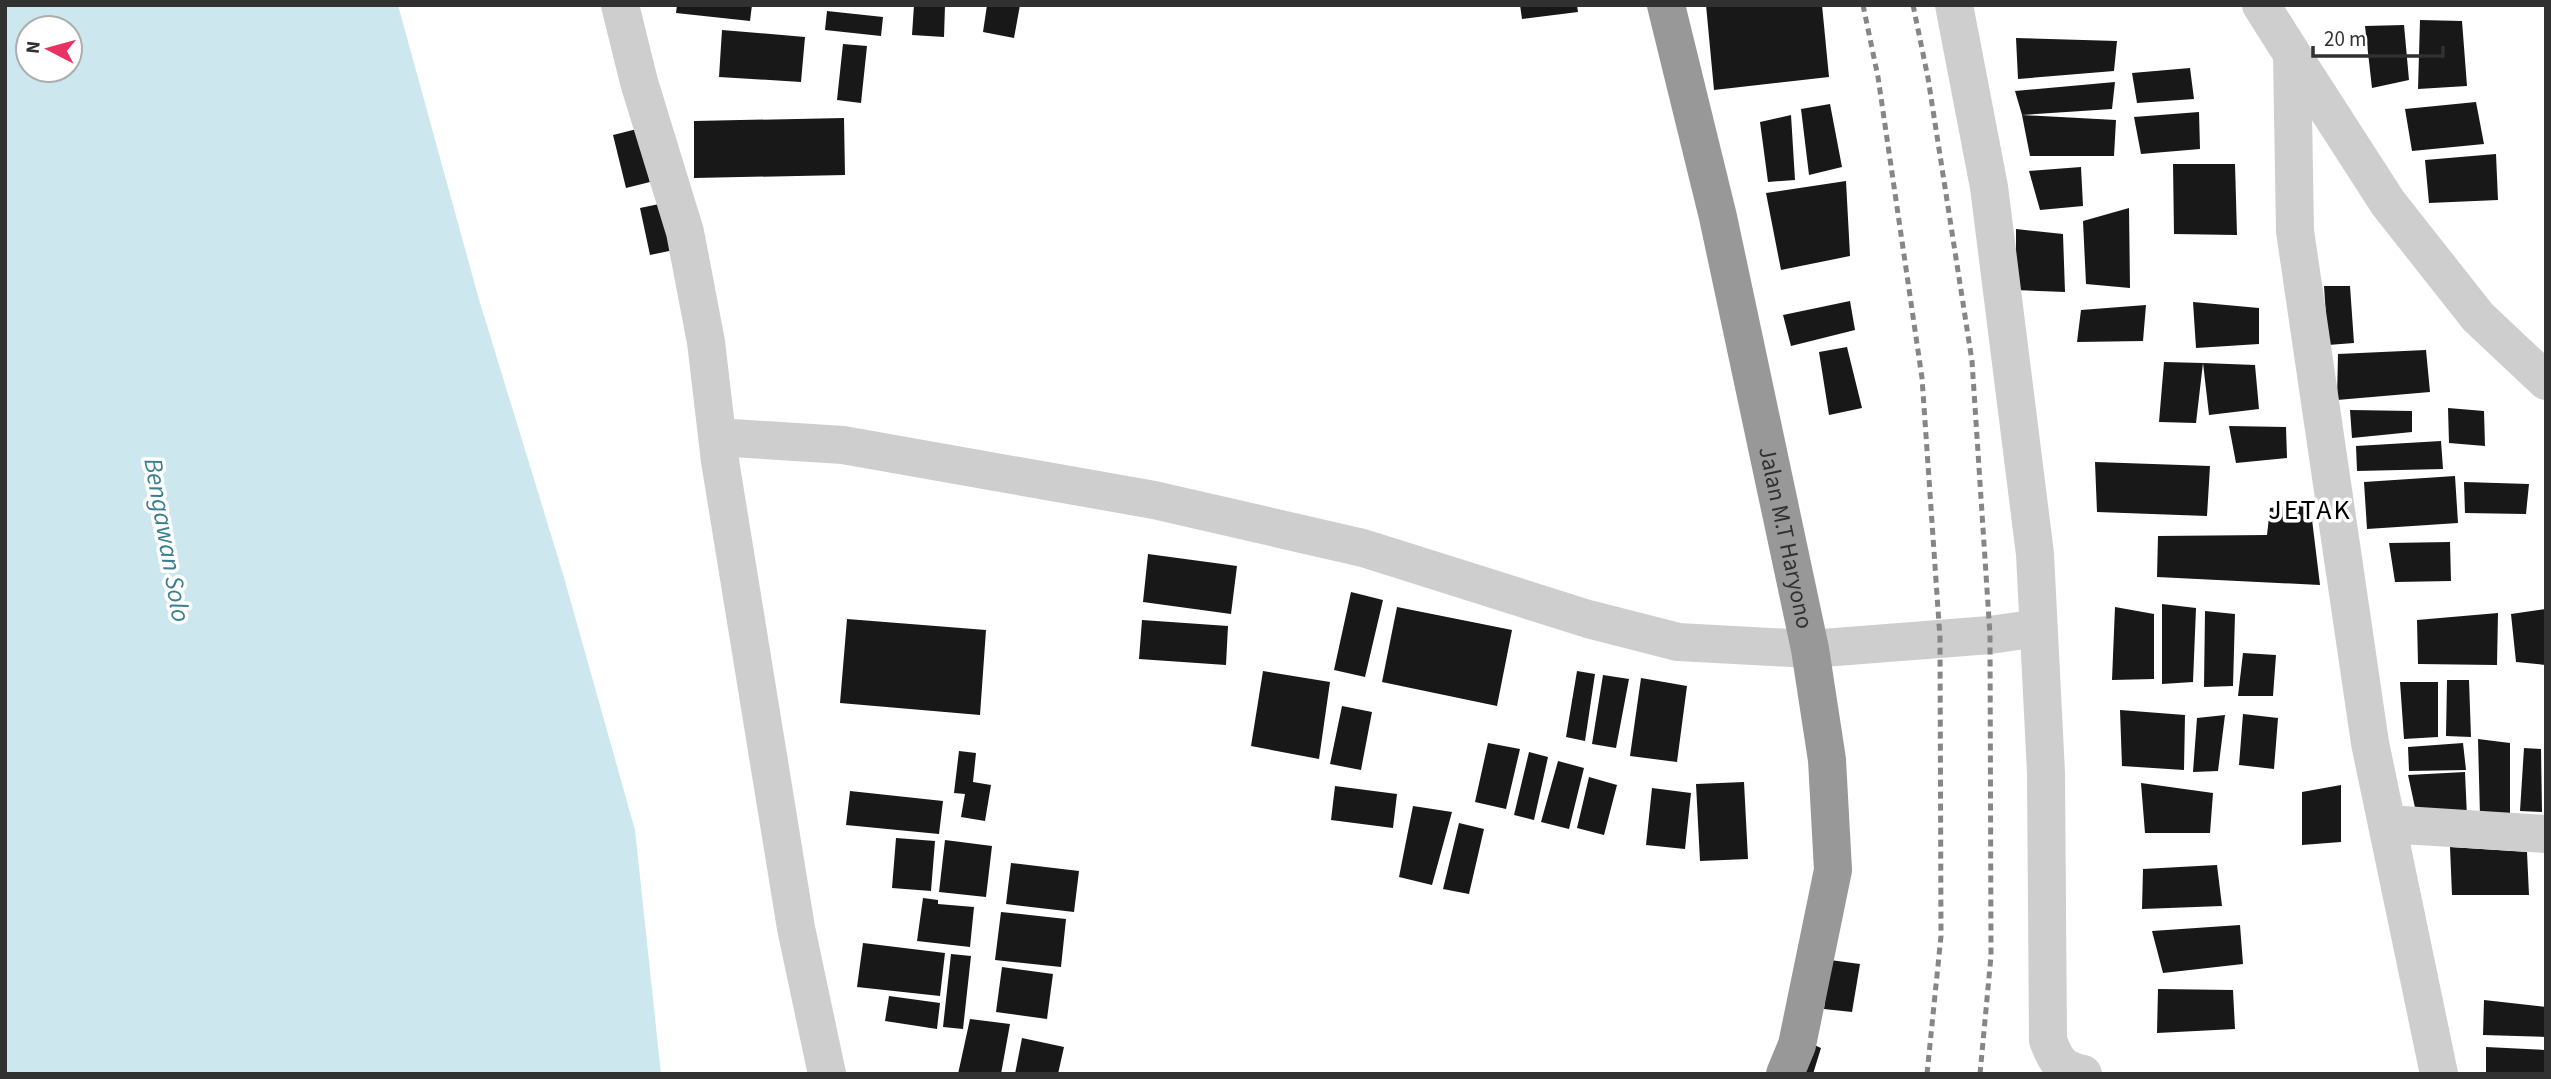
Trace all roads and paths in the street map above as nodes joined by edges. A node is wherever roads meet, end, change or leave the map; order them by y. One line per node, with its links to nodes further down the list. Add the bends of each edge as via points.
1 (620, 5): 7 (street, via 685,232 706,342)
2 (1666, 5): 9 (highway, Jalan M.T Haryono, via 1718,217)
3 (1954, 5): 8 (street, via 1989,187 2035,554)
4 (2261, 5): 5 (street)
5 (2292, 54): 6 (street, via 2388,203 2478,317); 10 (street, via 2295,231 2370,743)
6 (2546, 381)
7 (717, 437): 9 (street, via 843,445 1154,500 1363,548 1588,619 1678,642); 12 (street, via 796,928)
8 (2038, 628): 9 (street); 14 (street, via 2046,773 2048,1040 2056,1061)
9 (1810, 649): 13 (highway, Jalan M.T Haryono, via 1827,760 1833,870 1797,1045)
10 (2387, 824): 11 (street); 15 (street)
11 (2546, 834)
12 (827, 1074)
13 (1785, 1074)
14 (2083, 1074)
15 (2439, 1074)

